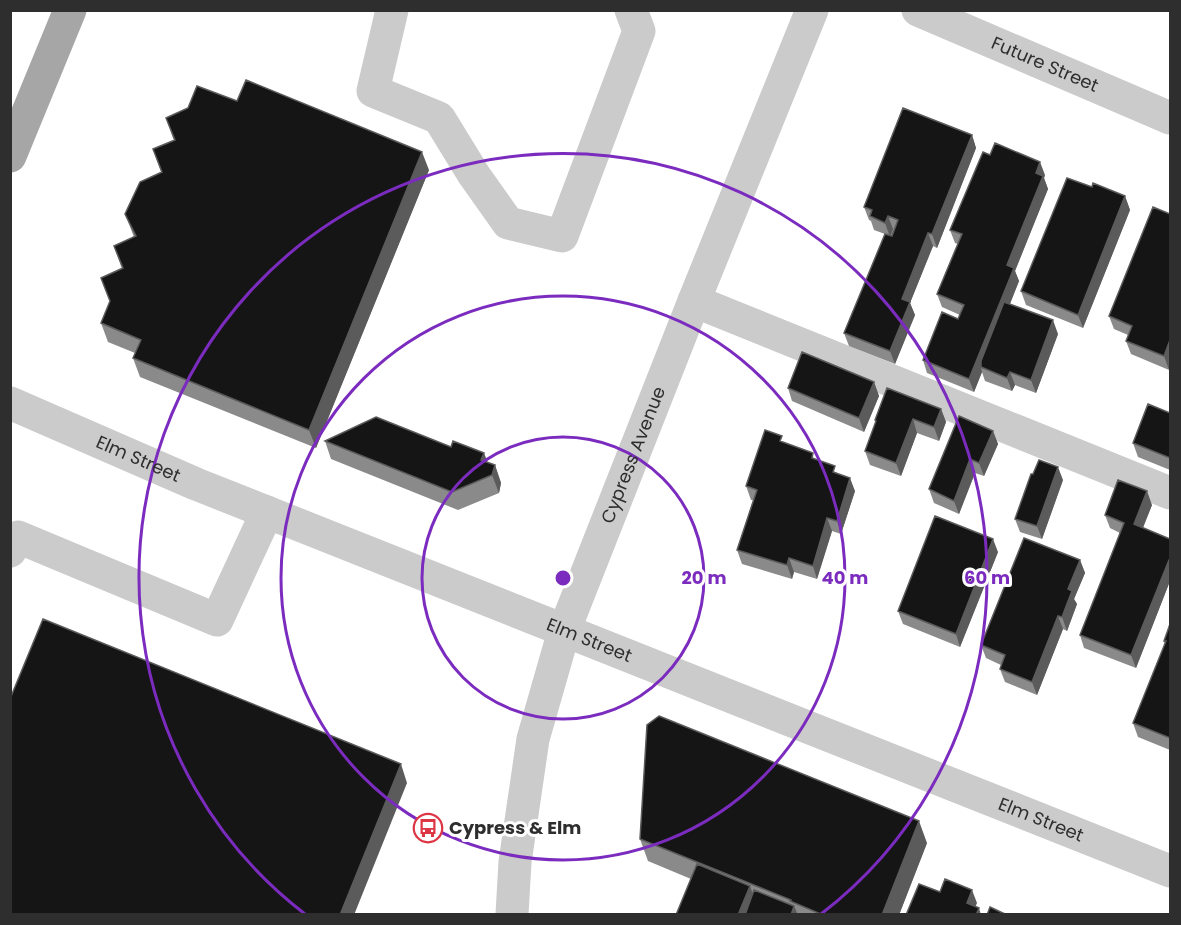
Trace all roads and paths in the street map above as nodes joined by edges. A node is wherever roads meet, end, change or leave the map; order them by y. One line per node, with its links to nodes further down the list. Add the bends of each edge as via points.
1 (70, 10): 7 (main road)
2 (392, 10): 3 (street, via 373,91 440,118 508,223 562,236 639,31)
3 (631, 10)
4 (812, 10): 8 (street, Cypress Avenue)
5 (918, 10): 6 (street, Future Street)
6 (1170, 118)
7 (10, 156)
8 (694, 301): 10 (street); 13 (street, Cypress Avenue)
9 (10, 403): 11 (street, Elm Street)
10 (1170, 493)
11 (267, 512): 12 (street, via 217,620 18,537); 13 (street, Elm Street)
12 (10, 551)
13 (564, 631): 14 (street, Elm Street); 15 (street, Cypress Avenue, via 533,739 515,862)
14 (1170, 871)
15 (512, 915)

